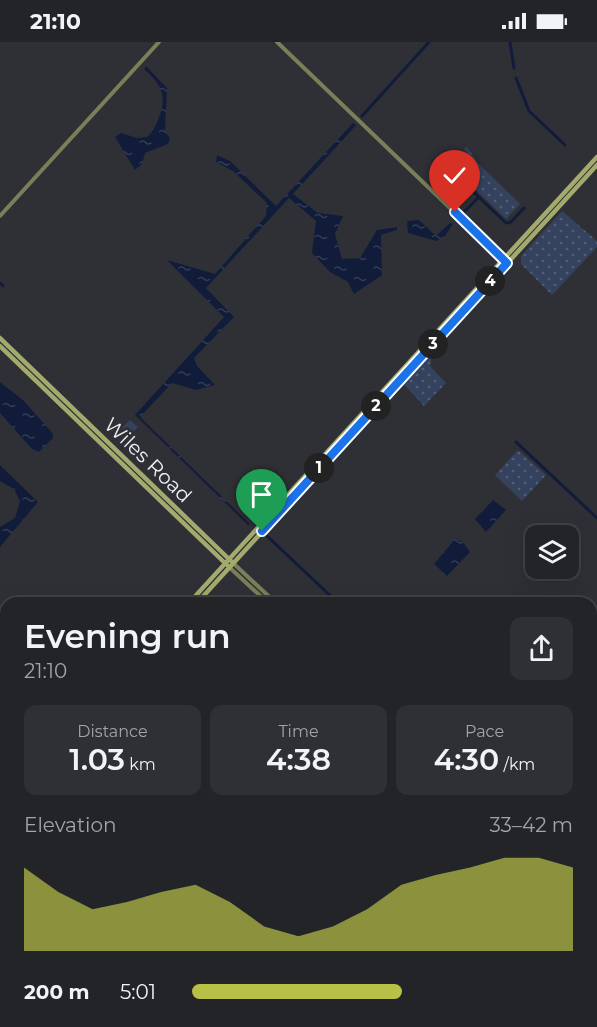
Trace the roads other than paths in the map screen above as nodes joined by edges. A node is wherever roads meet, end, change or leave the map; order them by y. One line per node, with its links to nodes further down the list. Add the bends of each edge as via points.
1 (159, 42): 7 (street)
2 (277, 42): 8 (street)
3 (597, 157): 5 (main road)
4 (597, 165): 6 (main road)
5 (564, 193): 6 (main road); 8 (main road)
6 (561, 204): 8 (main road)
7 (0, 216)
8 (505, 261): 11 (main road)
9 (0, 338): 11 (main road, Wiles Road)
10 (0, 346): 11 (main road, Wiles Road)
11 (229, 563): 12 (main road); 13 (main road); 14 (street, Wiles Road); 15 (street, Wiles Road)
12 (195, 597)
13 (202, 597)
14 (262, 597)
15 (269, 597)

